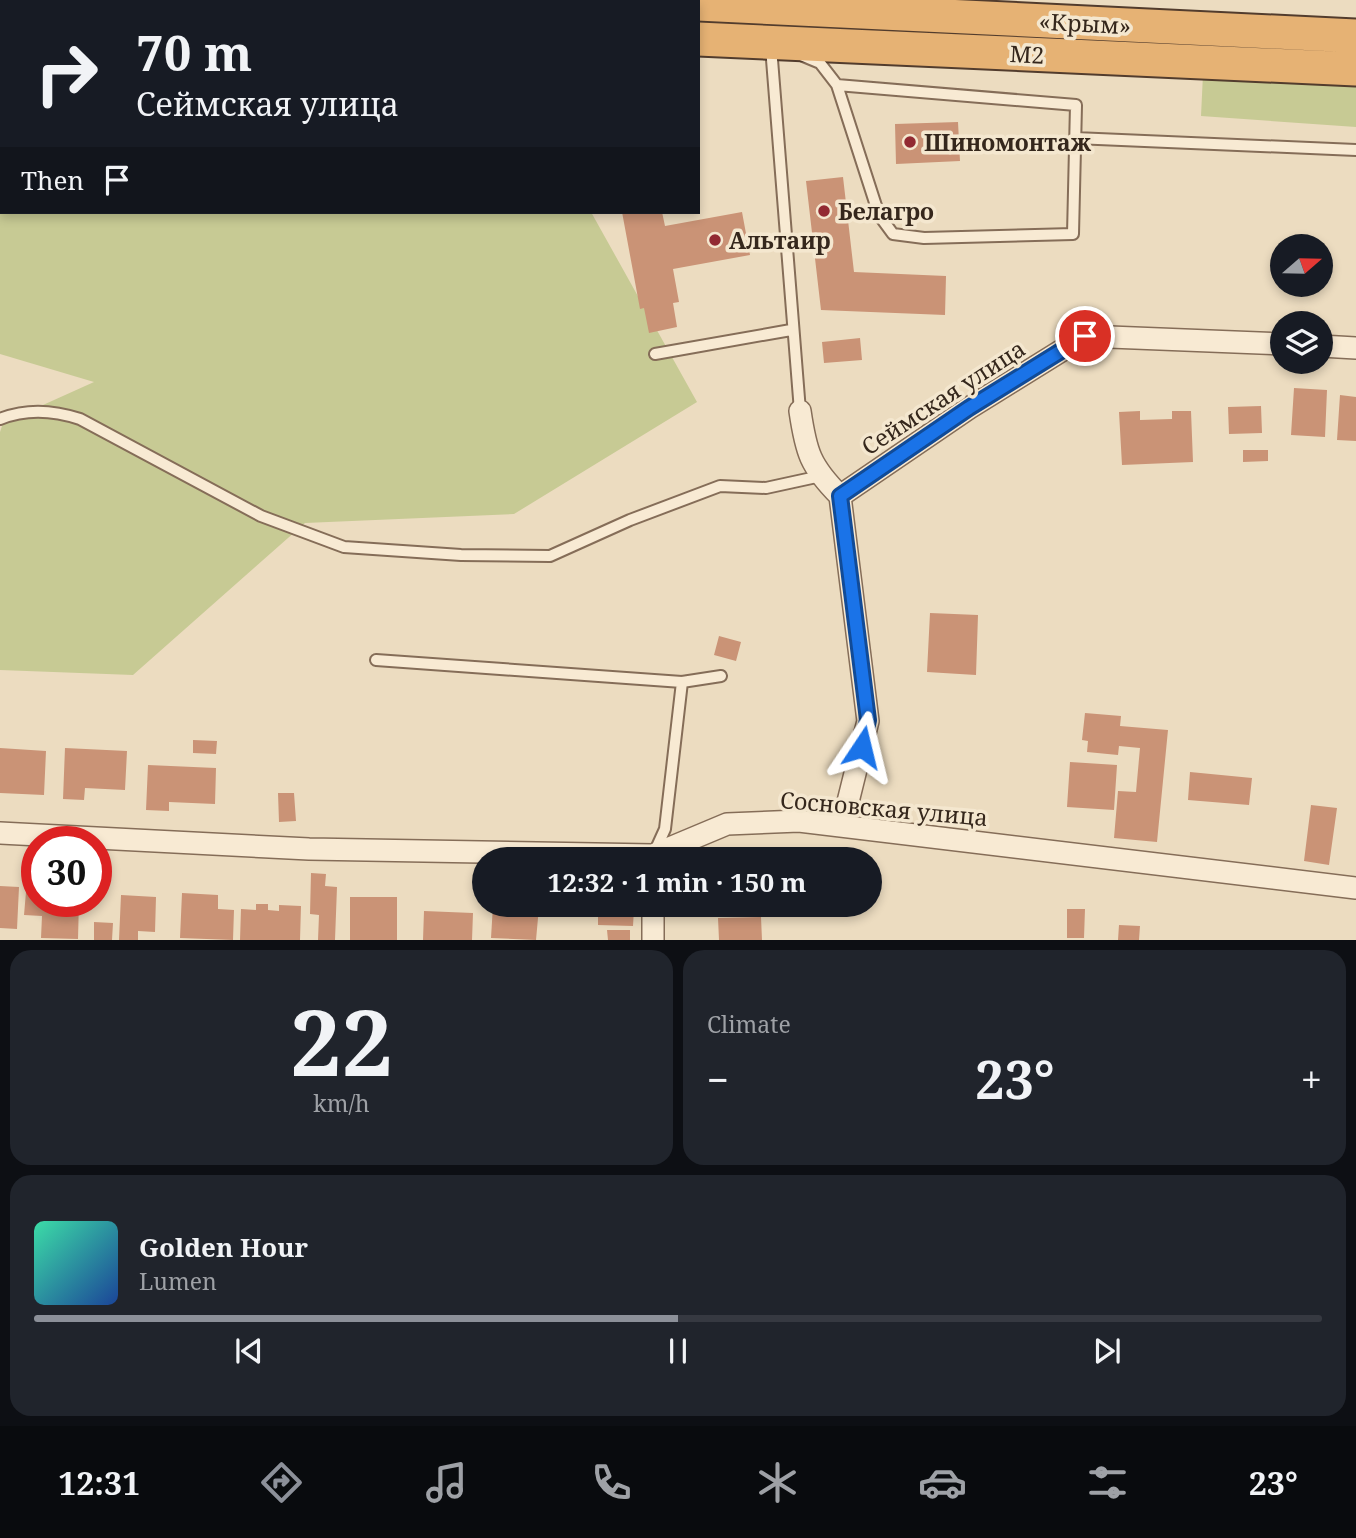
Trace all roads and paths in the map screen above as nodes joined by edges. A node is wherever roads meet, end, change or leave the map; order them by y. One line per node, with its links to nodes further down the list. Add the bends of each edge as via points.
1 (588, 0): 2 (highway)
2 (606, 0)
3 (700, 4): 4 (highway, «Крым»)
4 (803, 5): 5 (highway, «Крым»)
5 (1356, 36)
6 (700, 39): 7 (highway, М2)
7 (770, 42): 8 (highway, М2); 9 (lane, via 820,63); 12 (lane)
8 (1356, 69)
9 (837, 85): 10 (lane, via 1076,105); 10 (lane, via 879,215 893,234 923,238 1073,234)
10 (1075, 138): 11 (lane)
11 (1356, 150)
12 (791, 330): 16 (lane); 17 (lane)
13 (1270, 343): 20 (street, Сеймская улица, via 1085,336)
14 (1333, 347): 15 (street)
15 (1356, 348)
16 (655, 354)
17 (800, 411): 19 (street, via 806,449)
18 (0, 419): 19 (lane, via 53,410 80,419 261,516 344,547 550,556 720,486 766,488)
19 (821, 476): 20 (street)
20 (840, 496): 24 (street, via 868,720)
21 (376, 660): 23 (lane)
22 (721, 676): 23 (lane)
23 (682, 682): 26 (lane, via 665,829)
24 (842, 826): 27 (street, Сосновская улица, via 799,821 727,824); 29 (street, Сосновская улица)
25 (0, 833): 28 (street, Сосновская улица)
26 (657, 847)
27 (675, 847)
28 (472, 853)
29 (1356, 888)
30 (653, 917): 31 (street)
31 (653, 940)

